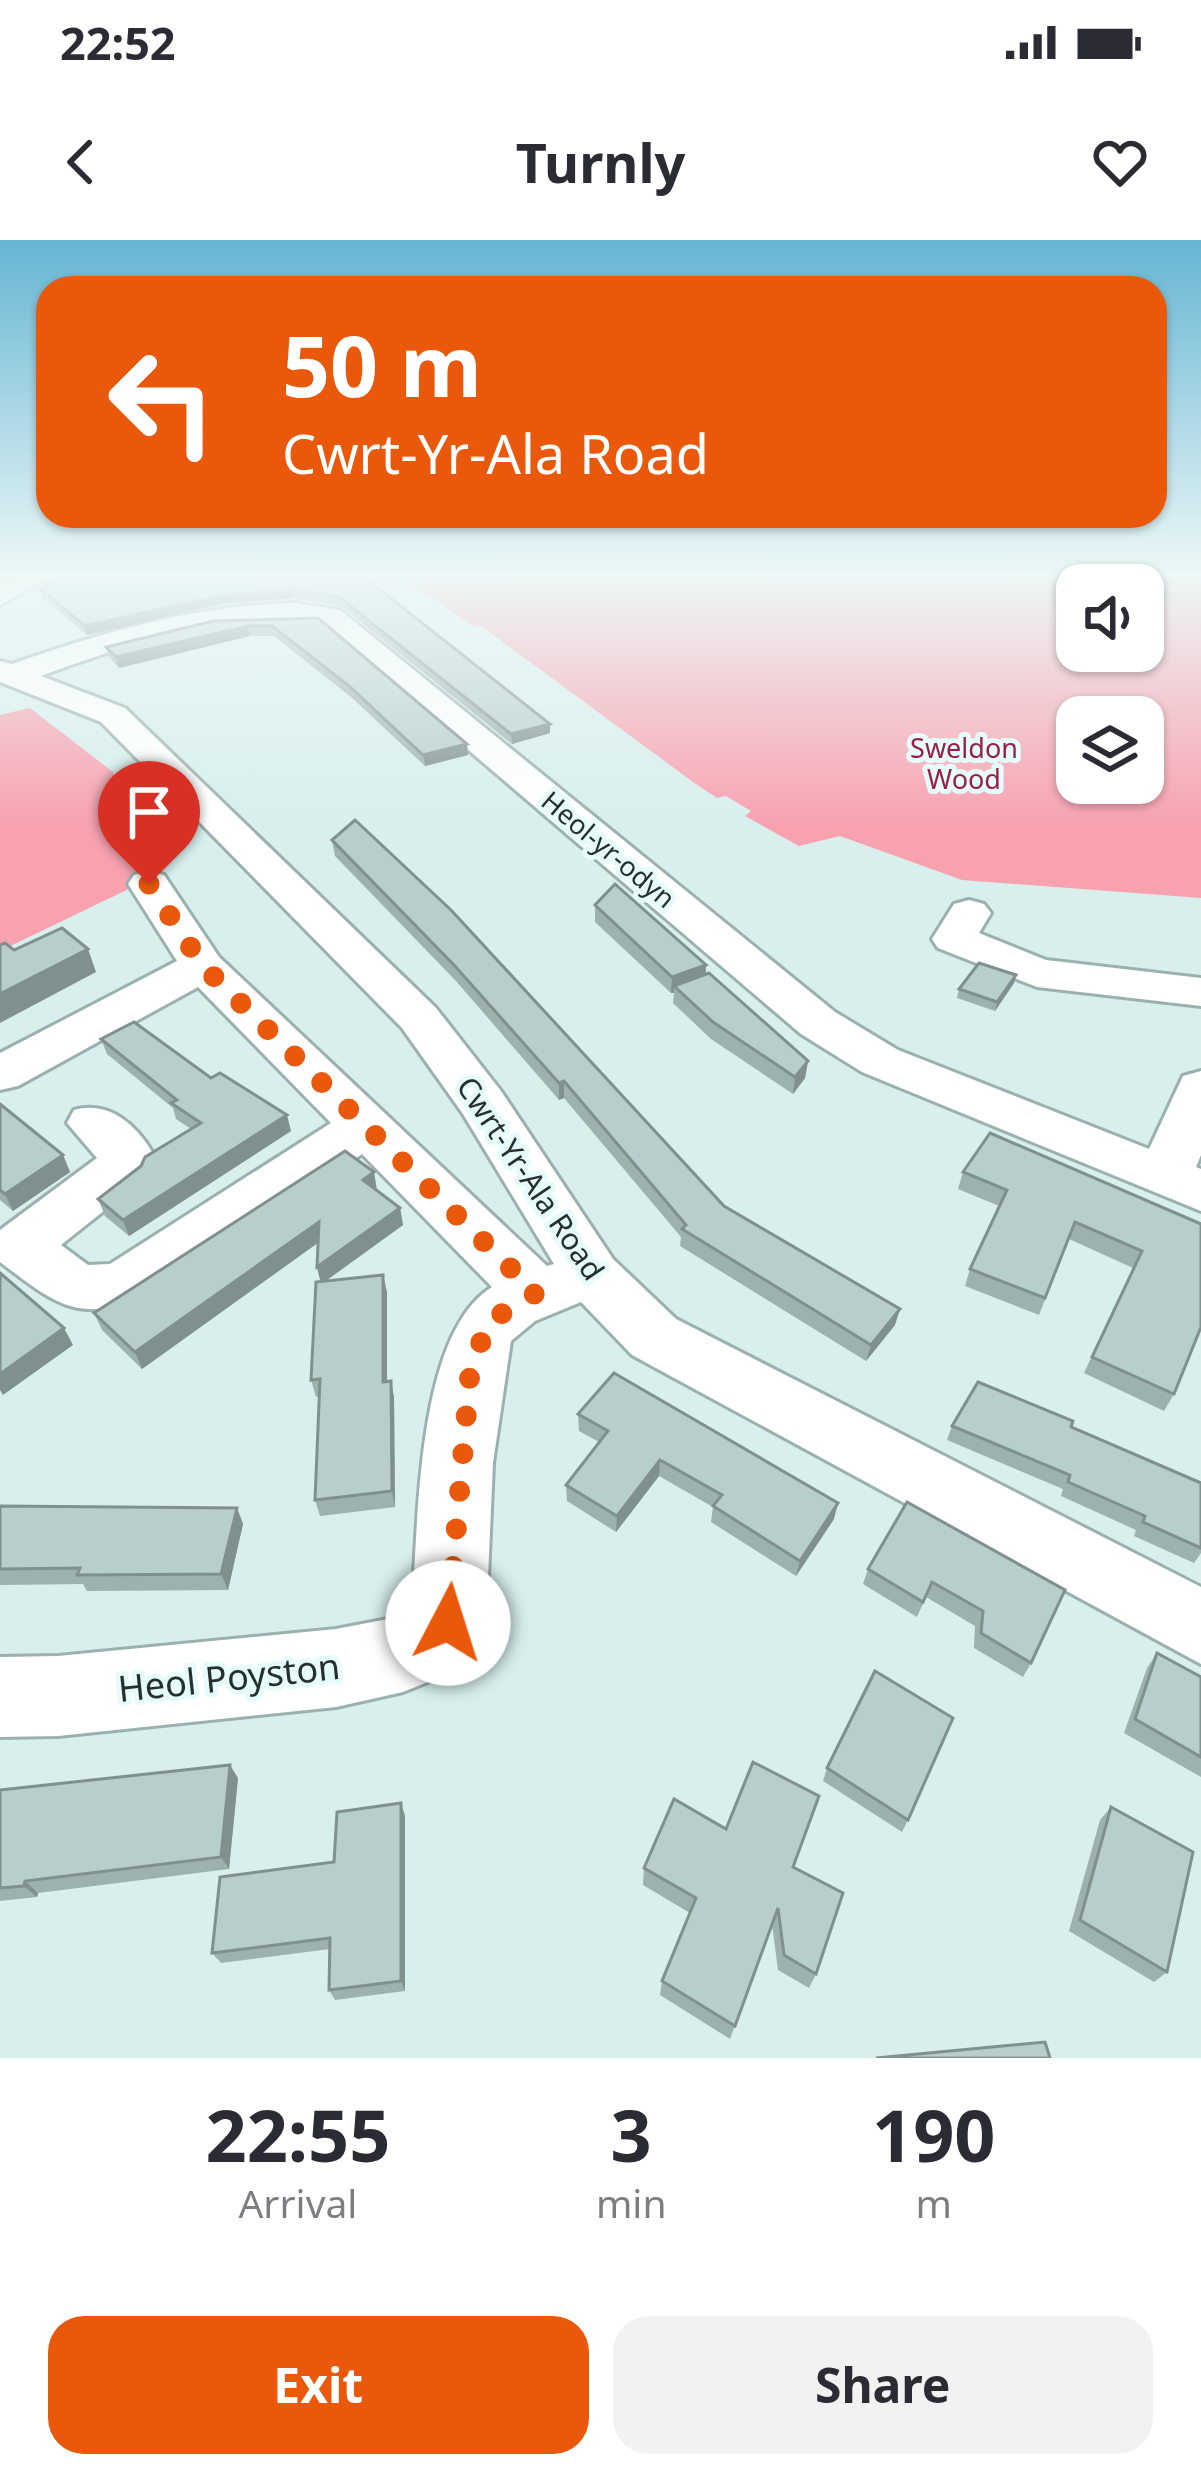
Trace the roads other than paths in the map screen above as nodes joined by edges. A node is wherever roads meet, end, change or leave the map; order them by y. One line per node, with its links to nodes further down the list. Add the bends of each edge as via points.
1 (109, 658): 3 (street, Heol-yr-odyn, via 73,671)
2 (380, 658): 12 (street, Heol-yr-odyn, via 818,1024 880,1061)
3 (6, 673): 14 (street, Cwrt-Yr-Ala Road, via 113,715 419,1018 483,1103)
4 (149, 884): 6 (street, Cwrt-Yr-Ala Road)
5 (969, 914): 7 (street, via 954,939 1037,973)
6 (203, 966): 8 (street); 11 (street, Cwrt-Yr-Ala Road)
7 (1201, 992)
8 (0, 1074)
9 (1201, 1088): 12 (street)
10 (93, 1123): 13 (street, via 127,1155 125,1165)
11 (368, 1125): 13 (street, via 116,1286 70,1286); 14 (street, Cwrt-Yr-Ala Road)
12 (1183, 1184)
13 (10, 1249)
14 (564, 1284): 15 (street, Cwrt-Yr-Ala Road); 16 (street, Heol Poyston, via 488,1322 470,1373 448,1623 403,1654 336,1667)
15 (1201, 1627)
16 (0, 1697)

